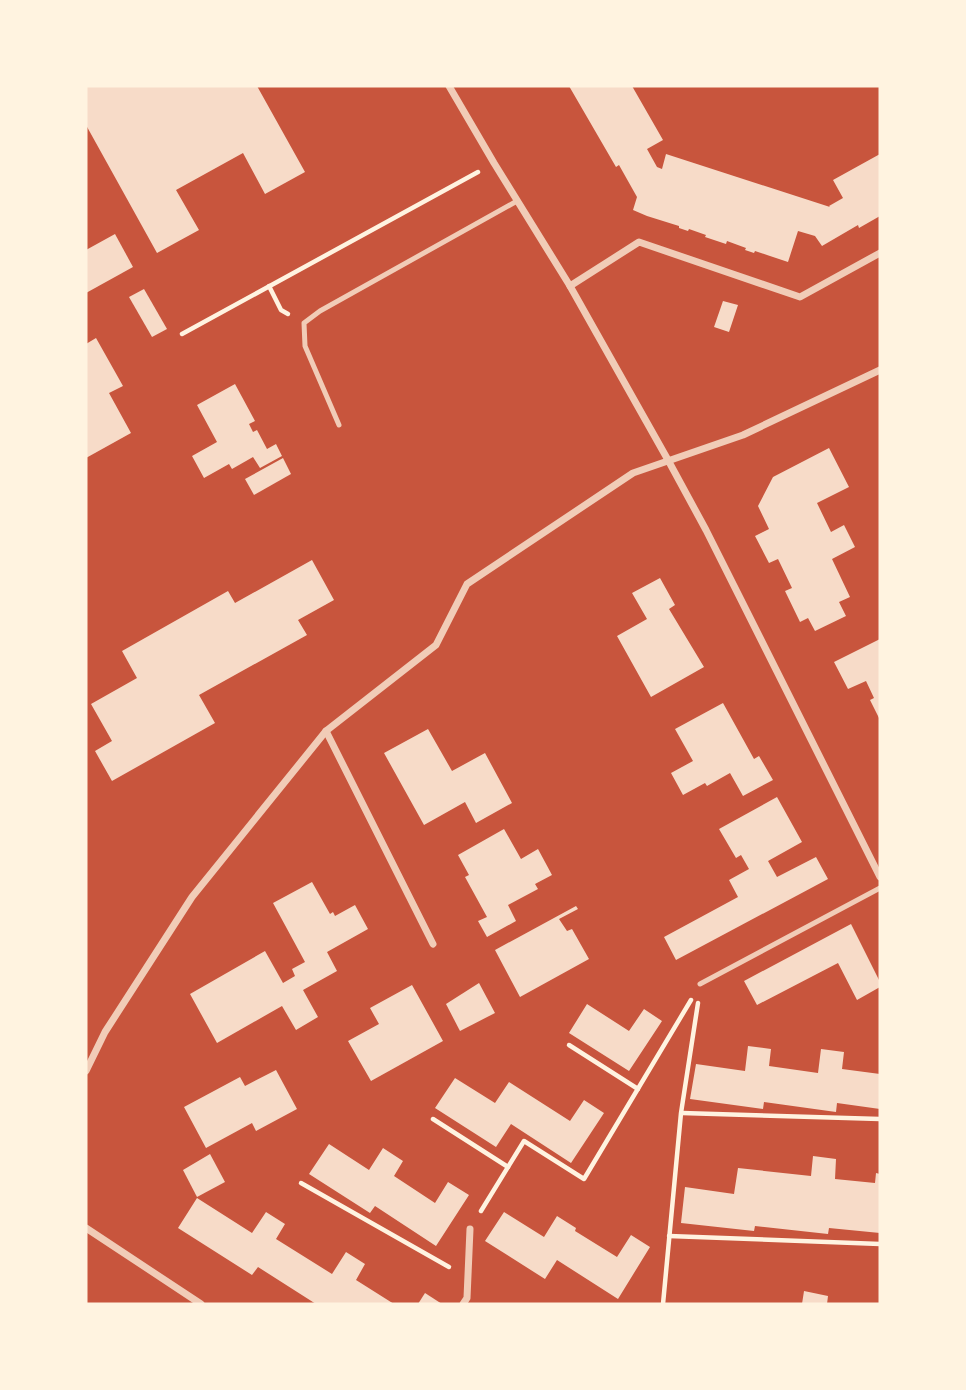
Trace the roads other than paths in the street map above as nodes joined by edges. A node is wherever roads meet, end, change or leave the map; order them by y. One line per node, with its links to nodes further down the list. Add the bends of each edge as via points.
1 (449, 86): 2 (street)
2 (517, 201): 4 (street); 6 (lane, via 304,323 305,346)
3 (880, 253): 4 (street, via 800,297 639,242)
4 (570, 286): 7 (street)
5 (880, 370): 7 (street, via 743,435)
6 (339, 425)
7 (668, 460): 8 (street, via 634,473 467,584 436,645); 9 (street)
8 (326, 731): 11 (street); 13 (street, via 192,897 105,1032)
9 (880, 877)
10 (880, 888): 12 (lane)
11 (433, 944)
12 (700, 984)
13 (86, 1071)
14 (86, 1228): 16 (street)
15 (470, 1229): 17 (street)
16 (201, 1304)
17 (463, 1304)

